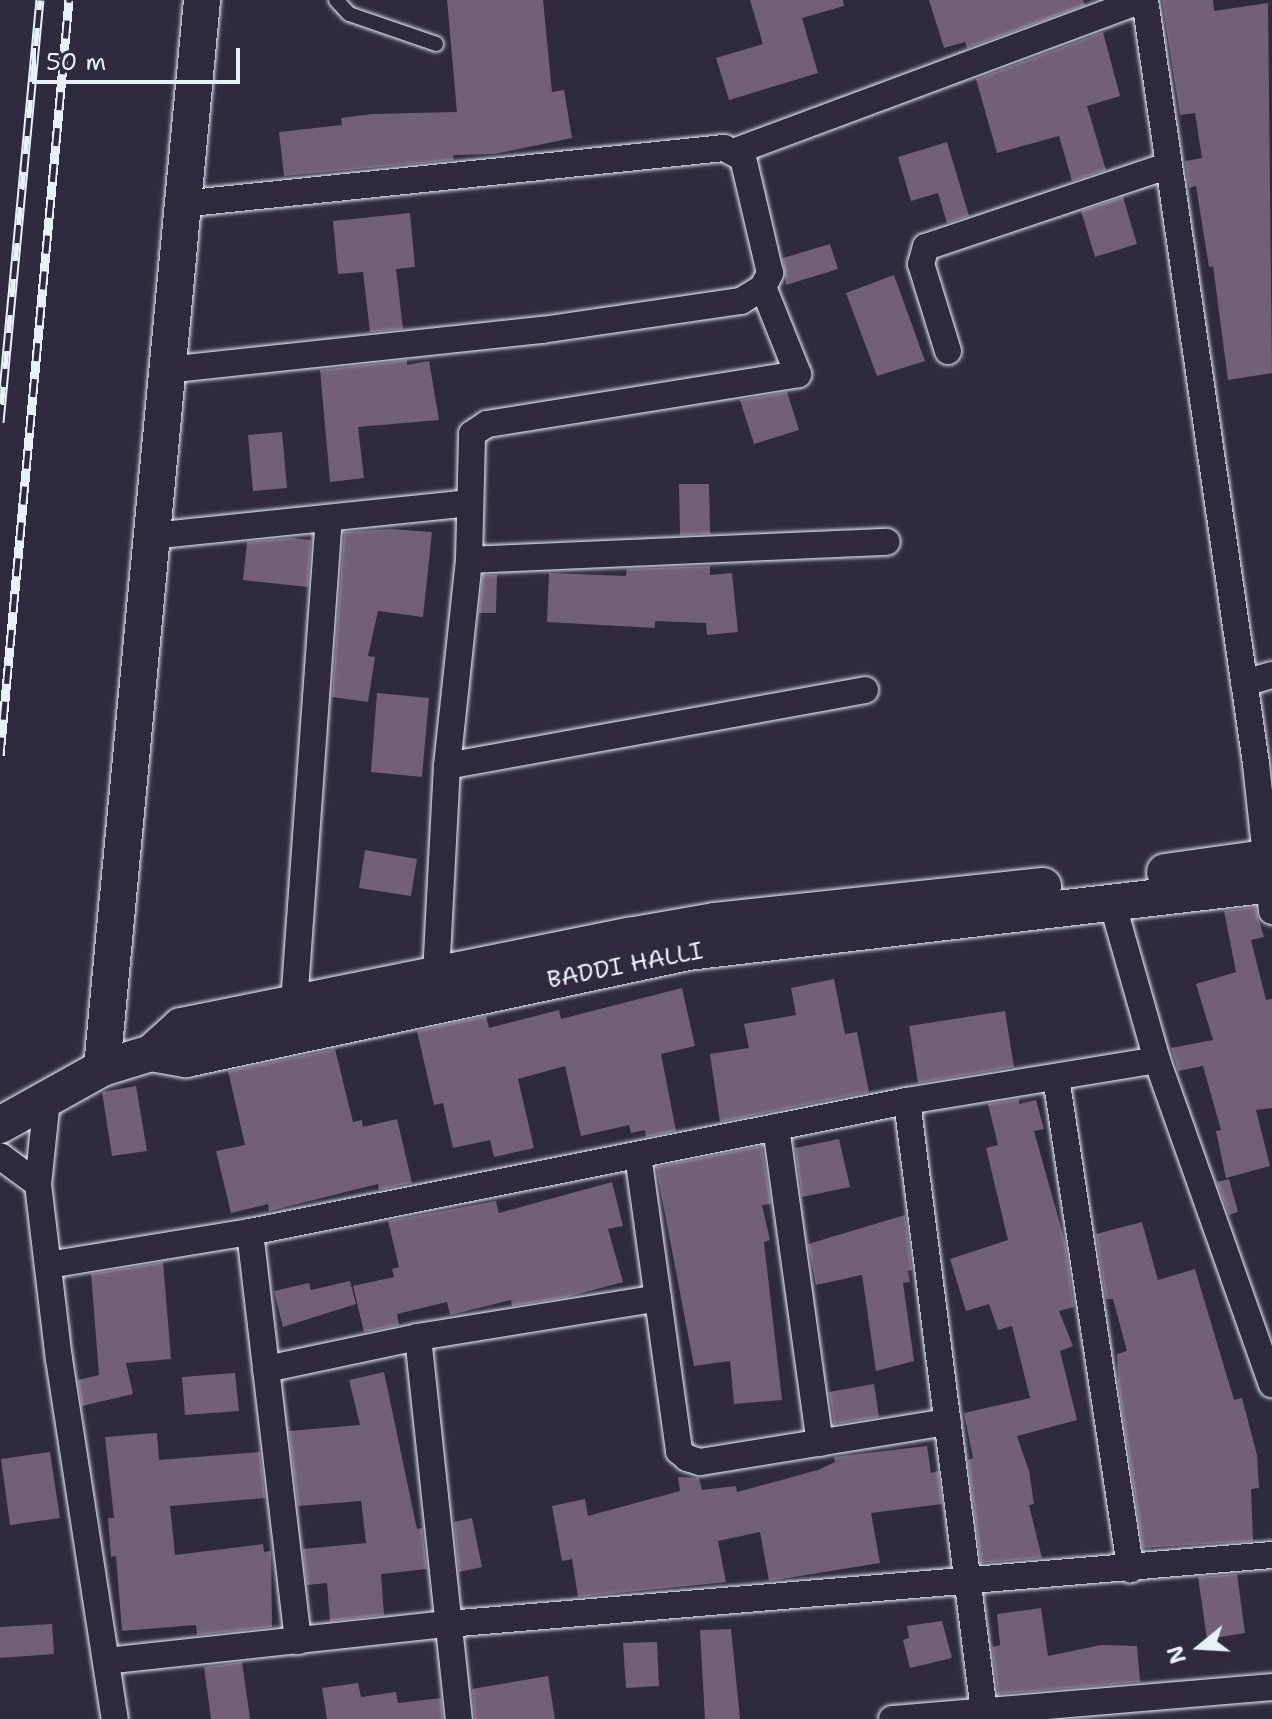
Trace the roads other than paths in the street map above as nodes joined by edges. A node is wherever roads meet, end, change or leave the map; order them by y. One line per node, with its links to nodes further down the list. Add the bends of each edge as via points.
1 (202, 0): 7 (street)
2 (336, 0): 4 (lane, via 349,14)
3 (1144, 0): 5 (street); 6 (street)
4 (436, 44)
5 (736, 151): 7 (street, via 724,148); 8 (street, via 743,158 770,273)
6 (1169, 165): 9 (street, via 926,247 921,264); 17 (street)
7 (181, 204): 10 (street)
8 (763, 287): 10 (street, via 741,301 542,330); 11 (street, via 798,374 487,424 468,443)
9 (948, 351)
10 (166, 370): 13 (street)
11 (469, 503): 12 (street); 15 (street)
12 (329, 519): 13 (street); 23 (street)
13 (151, 536): 26 (street)
14 (887, 542): 15 (street)
15 (469, 560): 19 (street)
16 (1272, 675): 17 (street)
17 (1244, 683): 20 (street)
18 (865, 690): 19 (street)
19 (447, 766): 22 (street)
20 (1269, 879): 21 (street, BADDI HALLI); 22 (street, via 715,921)
21 (1112, 902): 24 (street, BADDI HALLI, via 688,952 186,1059); 25 (street)
22 (436, 975): 23 (street)
23 (294, 1004): 24 (street, via 181,1026)
24 (151, 1053): 26 (street, BADDI HALLI)
25 (1157, 1060): 27 (street); 40 (street)
26 (102, 1068): 28 (street, BADDI HALLI)
27 (1056, 1077): 29 (street); 44 (street)
28 (47, 1099): 30 (street, BADDI HALLI); 34 (street)
29 (907, 1101): 31 (street); 41 (street)
30 (0, 1125)
31 (776, 1127): 32 (street); 42 (street)
32 (638, 1155): 35 (street); 37 (street)
33 (0, 1156): 34 (street)
34 (38, 1184): 36 (street)
35 (250, 1232): 36 (street); 39 (street)
36 (48, 1265): 48 (street)
37 (658, 1298): 38 (street); 42 (street, via 679,1451 700,1462)
38 (418, 1337): 39 (street); 46 (street)
39 (266, 1369): 47 (street)
40 (1271, 1378)
41 (948, 1422): 42 (street); 45 (street)
42 (820, 1443)
43 (1272, 1555): 44 (street)
44 (1130, 1569): 45 (street)
45 (968, 1584): 46 (street); 50 (street)
46 (448, 1624): 47 (street); 52 (street)
47 (298, 1641): 48 (street)
48 (106, 1661): 51 (street)
49 (1272, 1687): 50 (street)
50 (984, 1714): 53 (street)
51 (115, 1719)
52 (459, 1719)
53 (892, 1719)

